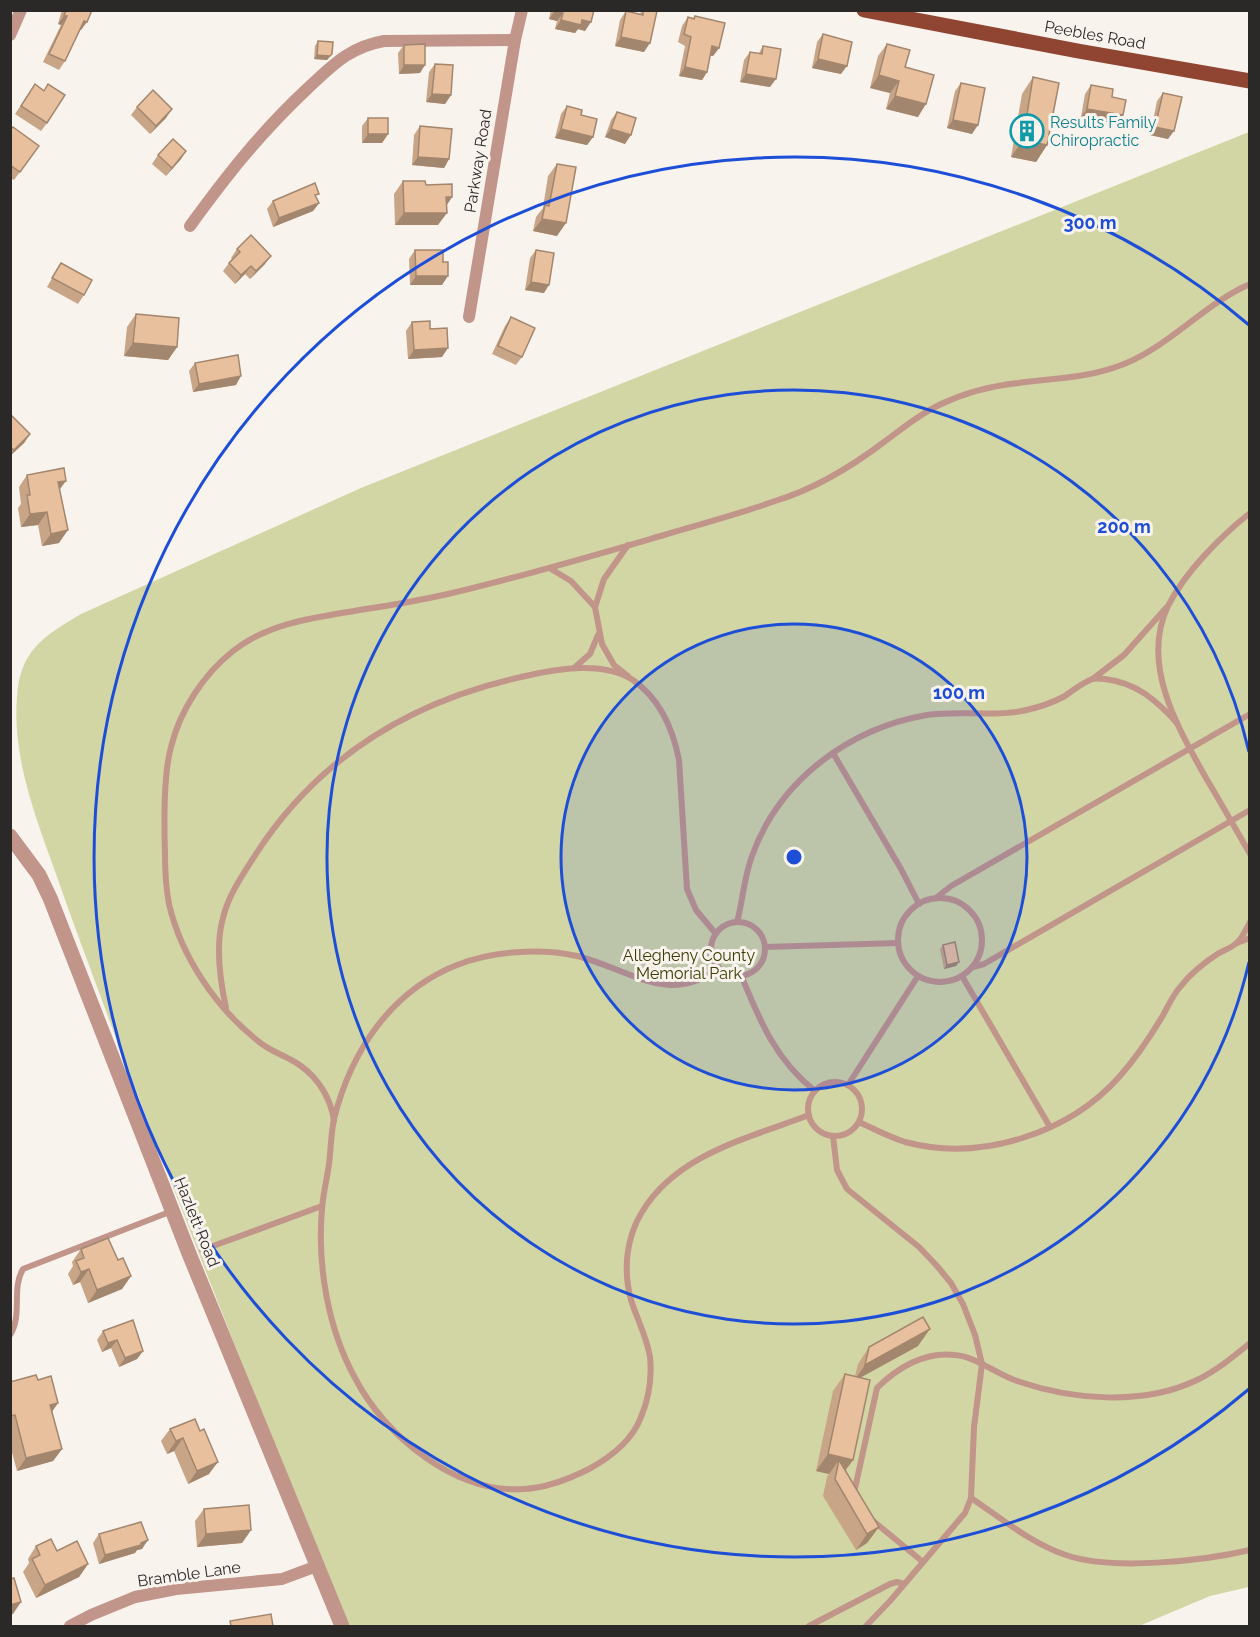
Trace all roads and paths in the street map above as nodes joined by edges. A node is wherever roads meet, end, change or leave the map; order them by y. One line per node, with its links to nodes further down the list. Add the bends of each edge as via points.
1 (21, 10): 5 (street)
2 (522, 10): 6 (street, Parkway Road)
3 (864, 10): 4 (main road, Peebles Road)
4 (909, 15): 7 (main road, Peebles Road)
5 (10, 35)
6 (515, 40): 8 (street, via 384,41 346,54 259,136); 10 (street, Parkway Road)
7 (1250, 81)
8 (190, 226)
9 (1250, 284): 12 (lane, via 1125,364 1082,376 971,392 928,410 850,465 801,493)
10 (469, 317)
11 (1250, 513): 14 (lane, via 1208,553)
12 (628, 545): 13 (lane); 15 (lane, via 604,579)
13 (551, 569): 15 (lane, via 571,581); 42 (lane, via 444,594 286,623 233,651 197,690 176,730 167,763 166,882 185,948)
14 (1168, 605): 18 (lane, via 1124,655); 21 (lane, via 1159,649 1165,694)
15 (595, 607): 16 (lane)
16 (599, 634): 17 (lane, via 590,654); 19 (lane, via 608,657)
17 (574, 668): 19 (lane, via 607,670); 42 (lane, via 504,680 422,709 338,760 311,785 263,843 228,902 219,938)
18 (1094, 678): 21 (lane, via 1113,680 1148,694); 23 (lane, via 1062,697 1021,711 930,714 881,726 857,736)
19 (631, 679): 32 (lane, via 661,710 676,743 682,778 687,889 696,910)
20 (1250, 714): 22 (lane)
21 (1177, 723): 22 (lane)
22 (1189, 748): 25 (lane); 28 (lane)
23 (833, 753): 29 (lane); 30 (lane, via 795,785 761,834)
24 (1250, 810): 25 (lane)
25 (1231, 821): 27 (lane); 38 (lane)
26 (10, 836): 51 (street, Hazlett Road, via 39,875 50,898)
27 (1250, 854)
28 (936, 898): 29 (lane); 38 (lane, via 958,902 977,920 982,942)
29 (919, 904): 34 (lane, via 902,922)
30 (737, 922): 32 (lane, via 723,926); 36 (lane, via 757,929)
31 (1250, 922): 35 (lane)
32 (716, 934): 37 (lane, via 712,950)
33 (1250, 938): 35 (lane)
34 (898, 943): 36 (lane); 40 (lane, via 905,964)
35 (1237, 943): 48 (lane, via 1217,954 1179,987 1135,1058 1103,1094)
36 (765, 947): 39 (lane, via 760,964)
37 (718, 966): 39 (lane); 46 (lane, via 707,976 669,986 601,963 555,953 509,953 459,964 411,990 376,1025 352,1068)
38 (973, 967): 41 (lane)
39 (741, 975): 44 (lane, via 771,1041 797,1077)
40 (918, 976): 41 (lane, via 938,982); 43 (lane)
41 (962, 976): 48 (lane)
42 (226, 1010): 46 (lane, via 260,1044 301,1066 317,1080)
43 (848, 1085): 44 (lane, via 827,1083); 47 (lane, via 860,1100)
44 (815, 1091): 45 (lane, via 809,1102)
45 (809, 1114): 49 (lane, via 813,1126); 50 (lane, via 698,1158 666,1180 650,1199 631,1236 627,1256 631,1297 651,1372 642,1415 631,1437 599,1463 540,1487 501,1488 457,1475 412,1448 374,1410 348,1366 333,1322 323,1265)
46 (334, 1121): 50 (lane)
47 (859, 1122): 48 (lane, via 906,1142 965,1148 1019,1139); 49 (lane, via 844,1135)
48 (1050, 1127)
49 (833, 1136): 55 (lane, via 837,1170 847,1188 919,1247 951,1283 975,1335)
50 (322, 1206): 52 (lane)
51 (173, 1210): 53 (lane, via 23,1269 16,1293 16,1325); 61 (street, Hazlett Road)
52 (202, 1250)
53 (10, 1335)
54 (1250, 1343): 55 (lane, via 1198,1379 1141,1396 1079,1395 1052,1390 997,1374)
55 (982, 1364): 56 (lane); 57 (lane, via 954,1355 923,1358 877,1388 854,1490)
56 (971, 1498): 59 (lane, via 1053,1549 1083,1560 1167,1562); 60 (lane, via 958,1523)
57 (855, 1501)
58 (863, 1513): 60 (lane)
59 (1250, 1550)
60 (923, 1562): 62 (lane)
61 (317, 1566): 63 (street, Bramble Lane, via 282,1579 135,1597); 64 (street, Hazlett Road)
62 (904, 1584): 65 (lane, via 890,1584); 66 (lane)
63 (70, 1626)
64 (342, 1626)
65 (809, 1626)
66 (866, 1626)

